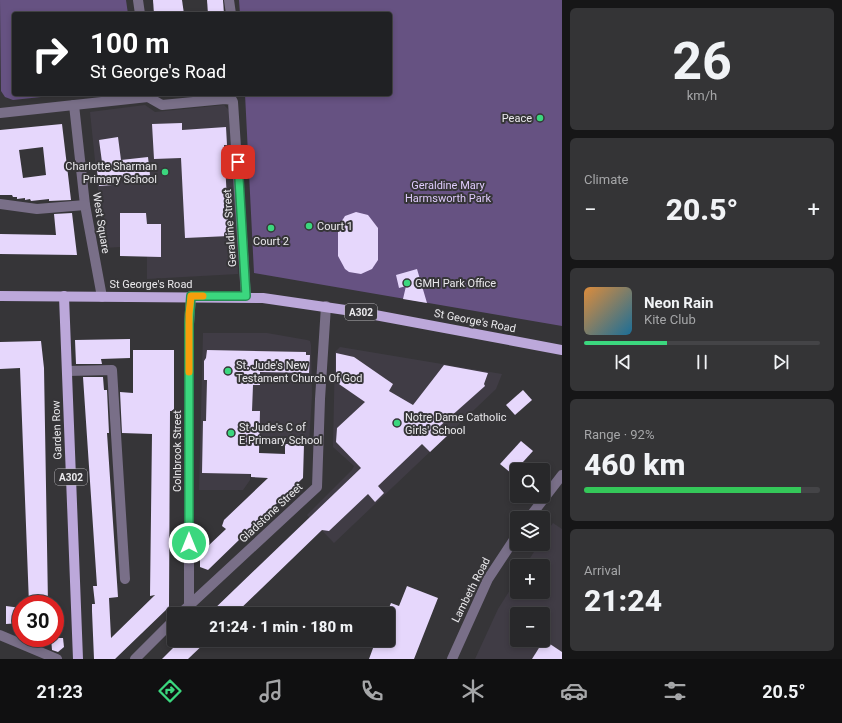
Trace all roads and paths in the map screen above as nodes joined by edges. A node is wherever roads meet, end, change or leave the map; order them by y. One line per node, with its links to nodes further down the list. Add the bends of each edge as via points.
1 (138, 0): 3 (street)
2 (229, 0): 4 (street)
3 (140, 12)
4 (231, 12)
5 (141, 96): 8 (street)
6 (149, 96): 7 (street, Geraldine Street, via 162,105)
7 (233, 97): 16 (street, Geraldine Street)
8 (74, 105): 9 (street); 11 (street, West Square)
9 (0, 113)
10 (0, 204): 11 (street, via 37,209)
11 (85, 205): 14 (street, West Square)
12 (0, 296): 13 (main road, St George's Road / A302)
13 (64, 296): 14 (main road, St George's Road / A302); 19 (main road, Garden Row / A302)
14 (102, 296): 15 (main road, St George's Road / A302)
15 (191, 296): 16 (main road, St George's Road / A302); 24 (street, Colnbrook Street)
16 (246, 296): 17 (main road, St George's Road / A302)
17 (326, 306): 18 (main road, St George's Road / A302); 24 (street, Gladstone Street, via 317,487)
18 (562, 350)
19 (67, 371): 23 (street, via 112,370); 28 (main road, Garden Row / A302)
20 (562, 474): 21 (street)
21 (534, 511)
22 (510, 545): 30 (street, Lambeth Road, via 488,579)
23 (125, 579)
24 (189, 605)
25 (167, 627): 29 (street)
26 (0, 635): 27 (street)
27 (57, 659)
28 (78, 659)
29 (135, 659)
30 (452, 659)

